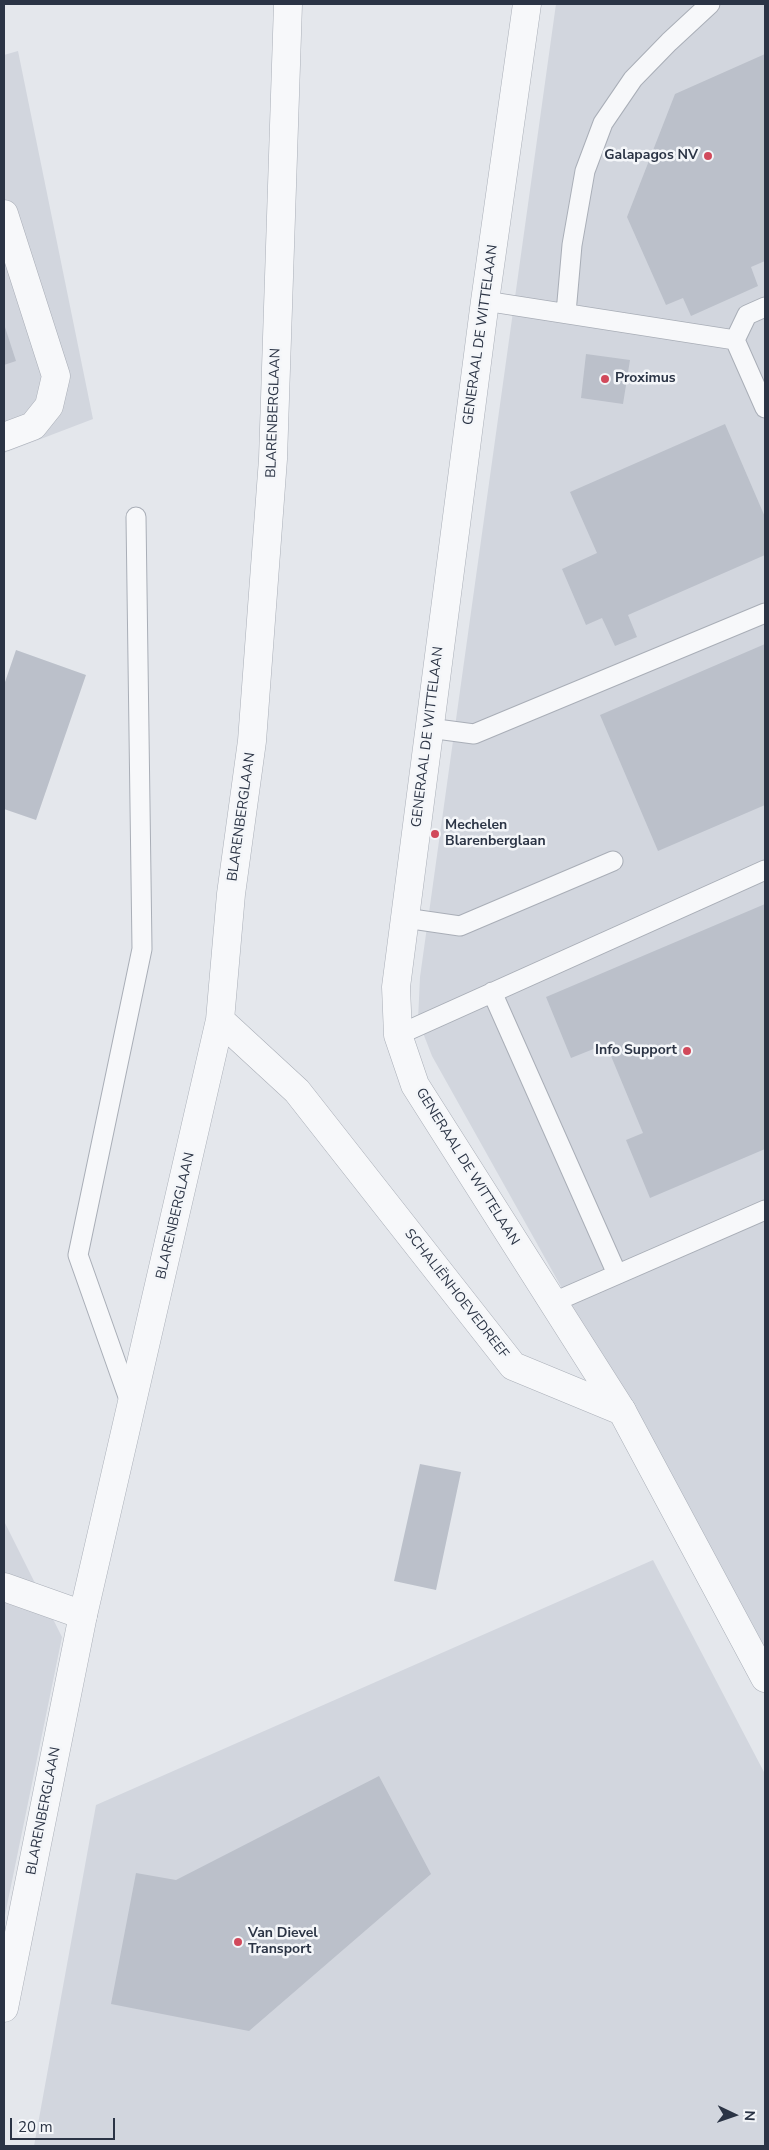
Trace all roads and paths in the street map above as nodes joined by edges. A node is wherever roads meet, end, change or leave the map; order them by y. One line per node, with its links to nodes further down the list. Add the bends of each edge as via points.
1 (288, 4): 18 (street, BLARENBERGLAAN, via 273,459 252,741)
2 (526, 4): 5 (street, GENERAAL DE WITTELAAN)
3 (710, 4): 7 (lane, via 633,80 602,123 585,171 572,245)
4 (4, 214): 10 (street, via 56,376 49,406 33,426)
5 (485, 301): 7 (lane); 13 (street, GENERAAL DE WITTELAAN)
6 (765, 307): 8 (lane, via 747,315)
7 (566, 313): 8 (lane)
8 (735, 340): 9 (lane)
9 (765, 408)
10 (4, 437)
11 (136, 517): 23 (lane, via 142,950 78,1255)
12 (765, 613): 13 (lane, via 474,734)
13 (429, 728): 16 (street, GENERAAL DE WITTELAAN)
14 (613, 861): 16 (lane, via 460,926)
15 (765, 870): 17 (lane)
16 (404, 918): 19 (street, GENERAAL DE WITTELAAN, via 396,987)
17 (492, 992): 19 (lane); 21 (lane)
18 (220, 1020): 23 (street, BLARENBERGLAAN); 24 (street, SCHALIËNHOEVEDREEF, via 297,1091 513,1366)
19 (398, 1035): 22 (street, GENERAAL DE WITTELAAN, via 415,1085)
20 (765, 1210): 21 (lane)
21 (617, 1274): 22 (lane)
22 (554, 1302): 24 (street, GENERAAL DE WITTELAAN)
23 (132, 1409): 26 (street, BLARENBERGLAAN)
24 (622, 1411): 27 (street)
25 (4, 1587): 26 (street)
26 (83, 1615): 28 (street, BLARENBERGLAAN)
27 (765, 1678)
28 (4, 2008)

